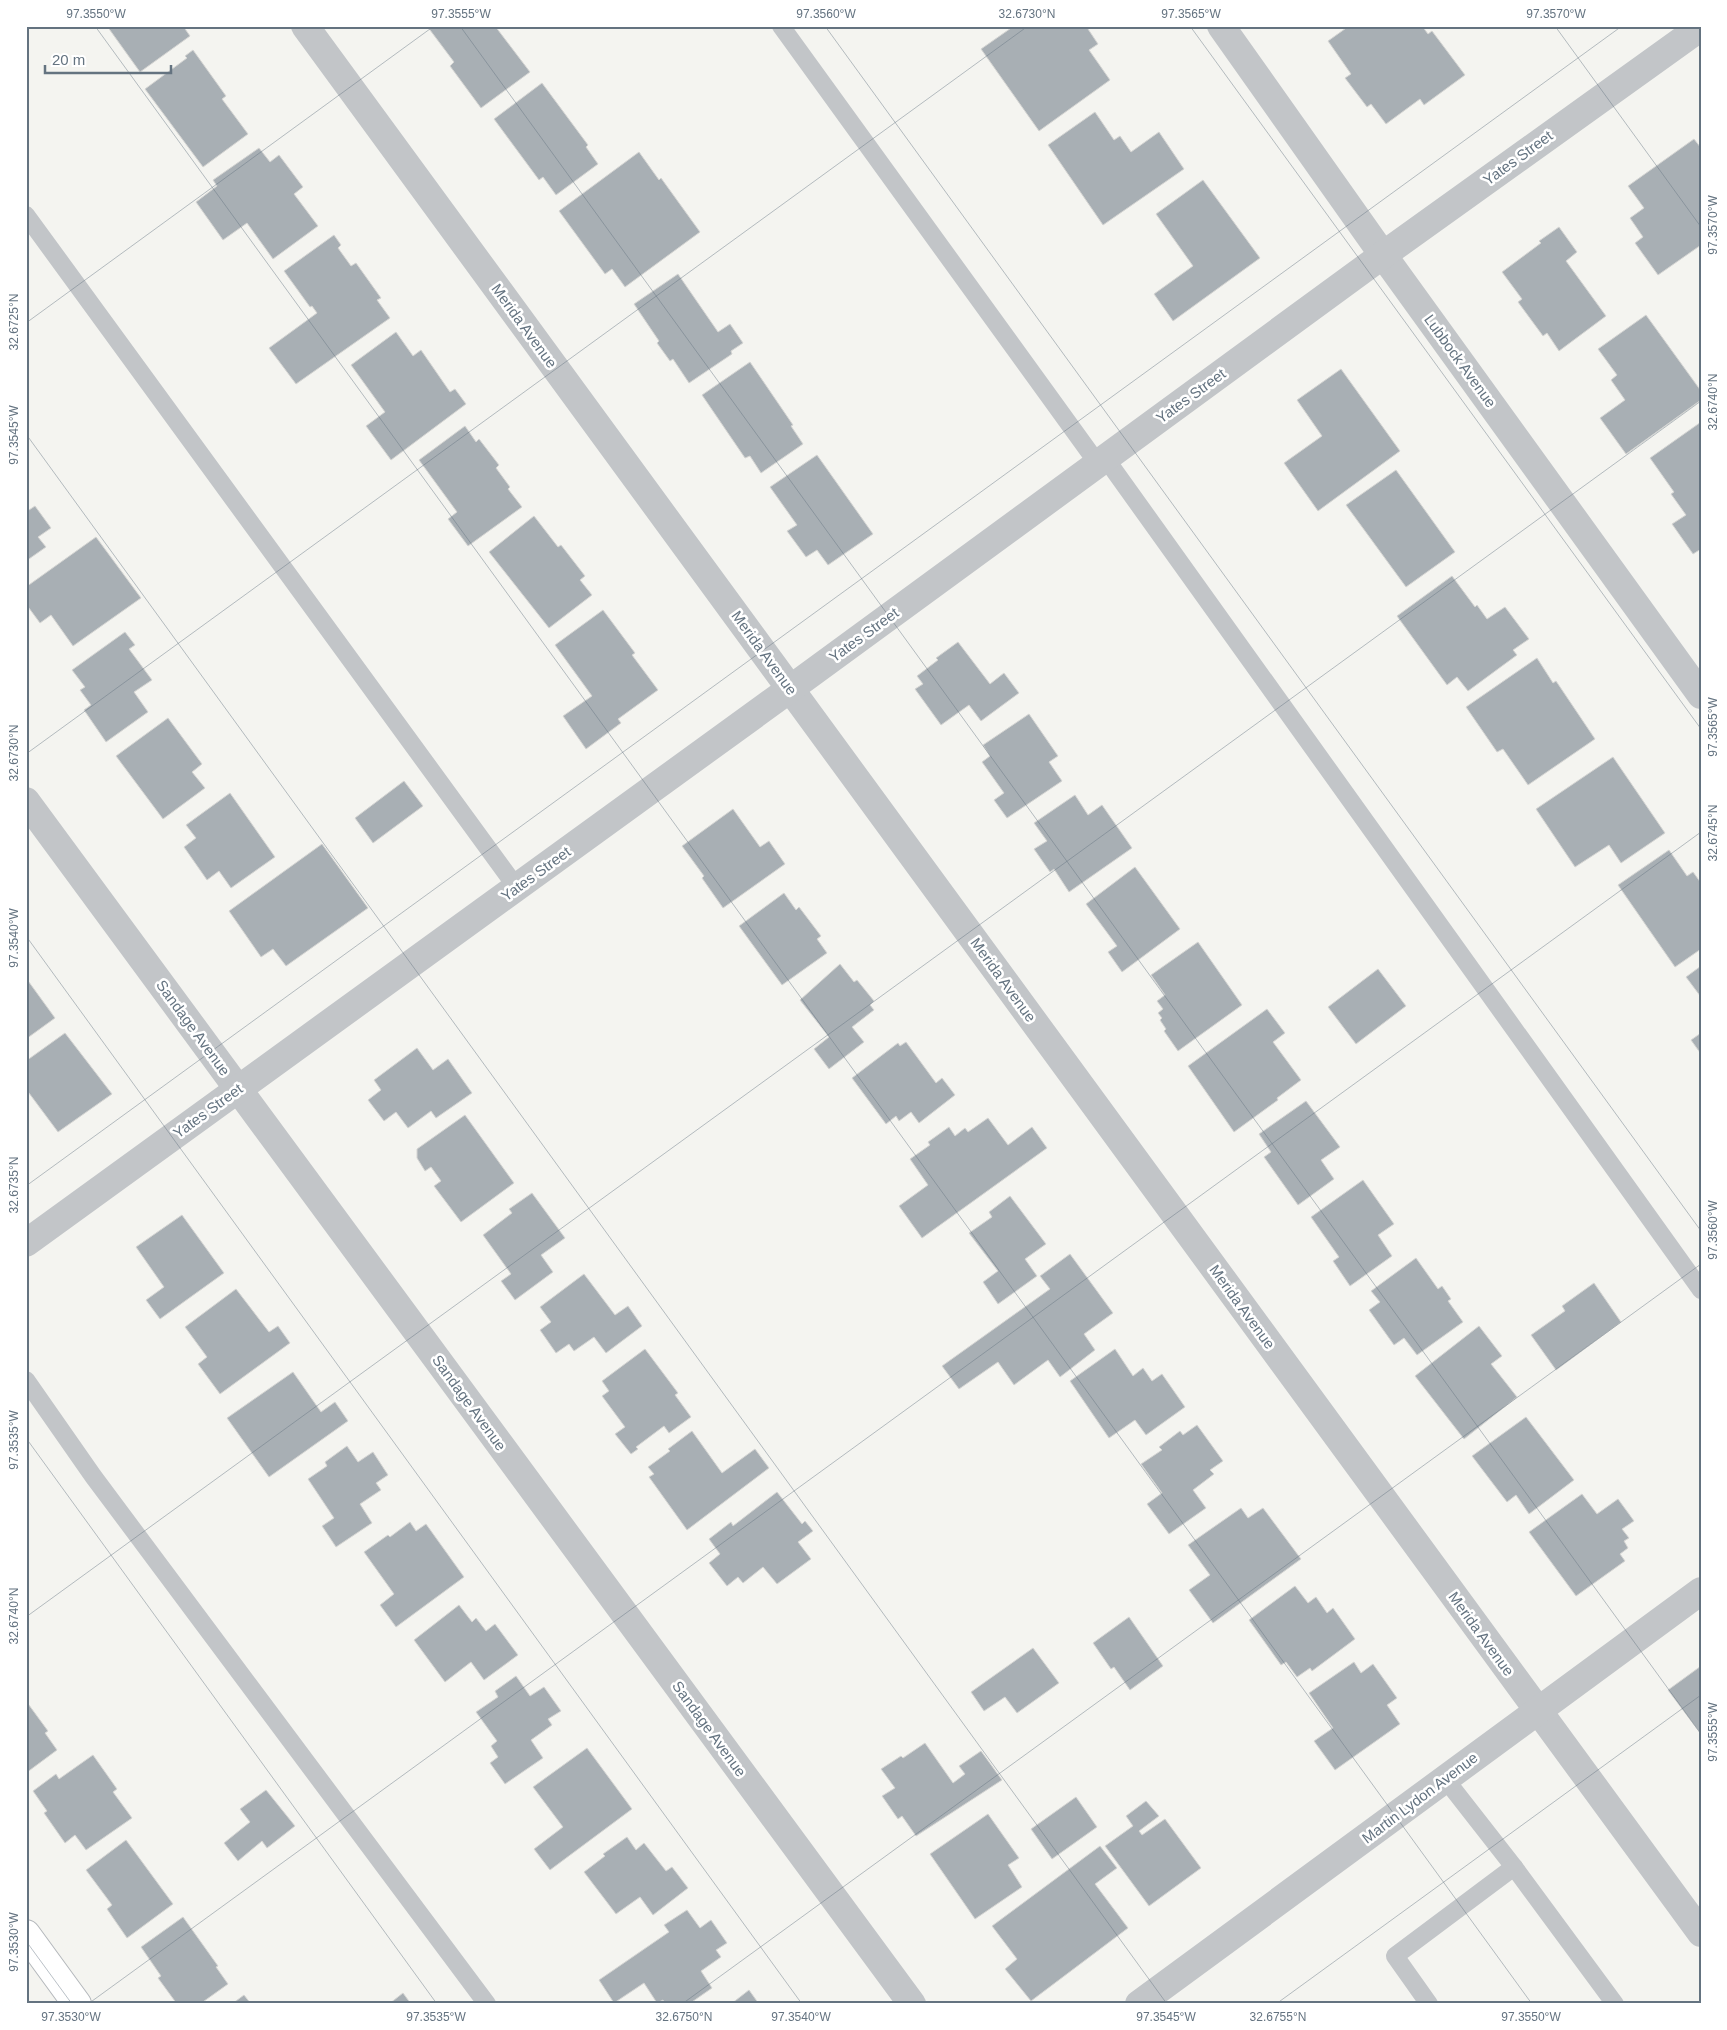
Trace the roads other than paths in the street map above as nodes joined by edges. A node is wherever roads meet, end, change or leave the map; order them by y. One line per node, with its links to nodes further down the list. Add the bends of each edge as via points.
1 (305, 26): 8 (street, Merida Avenue)
2 (781, 26): 7 (lane)
3 (1221, 26): 6 (street, Lubbock Avenue)
4 (1701, 27): 6 (street, Yates Street)
5 (26, 215): 11 (lane)
6 (1383, 254): 7 (street, Yates Street); 9 (street, Lubbock Avenue)
7 (1102, 461): 8 (street, Yates Street); 14 (lane)
8 (790, 690): 11 (street, Yates Street); 17 (street, Merida Avenue)
9 (1701, 695)
10 (26, 801): 12 (street, Sandage Avenue)
11 (517, 888): 12 (street, Yates Street)
12 (238, 1089): 13 (street, Yates Street); 24 (street, Sandage Avenue)
13 (26, 1243)
14 (1701, 1290)
15 (26, 1380): 23 (lane, via 93,1476)
16 (1701, 1591): 17 (street, Martin Lydon Avenue)
17 (1537, 1710): 18 (street, Martin Lydon Avenue); 20 (street, Merida Avenue)
18 (1446, 1780): 19 (lane); 25 (street, Martin Lydon Avenue)
19 (1514, 1867): 26 (lane, via 1395,1956); 27 (lane)
20 (1701, 1933)
21 (26, 1934): 22 (main road)
22 (77, 2004)
23 (487, 2004)
24 (912, 2004)
25 (1139, 2004)
26 (1429, 2004)
27 (1615, 2004)

